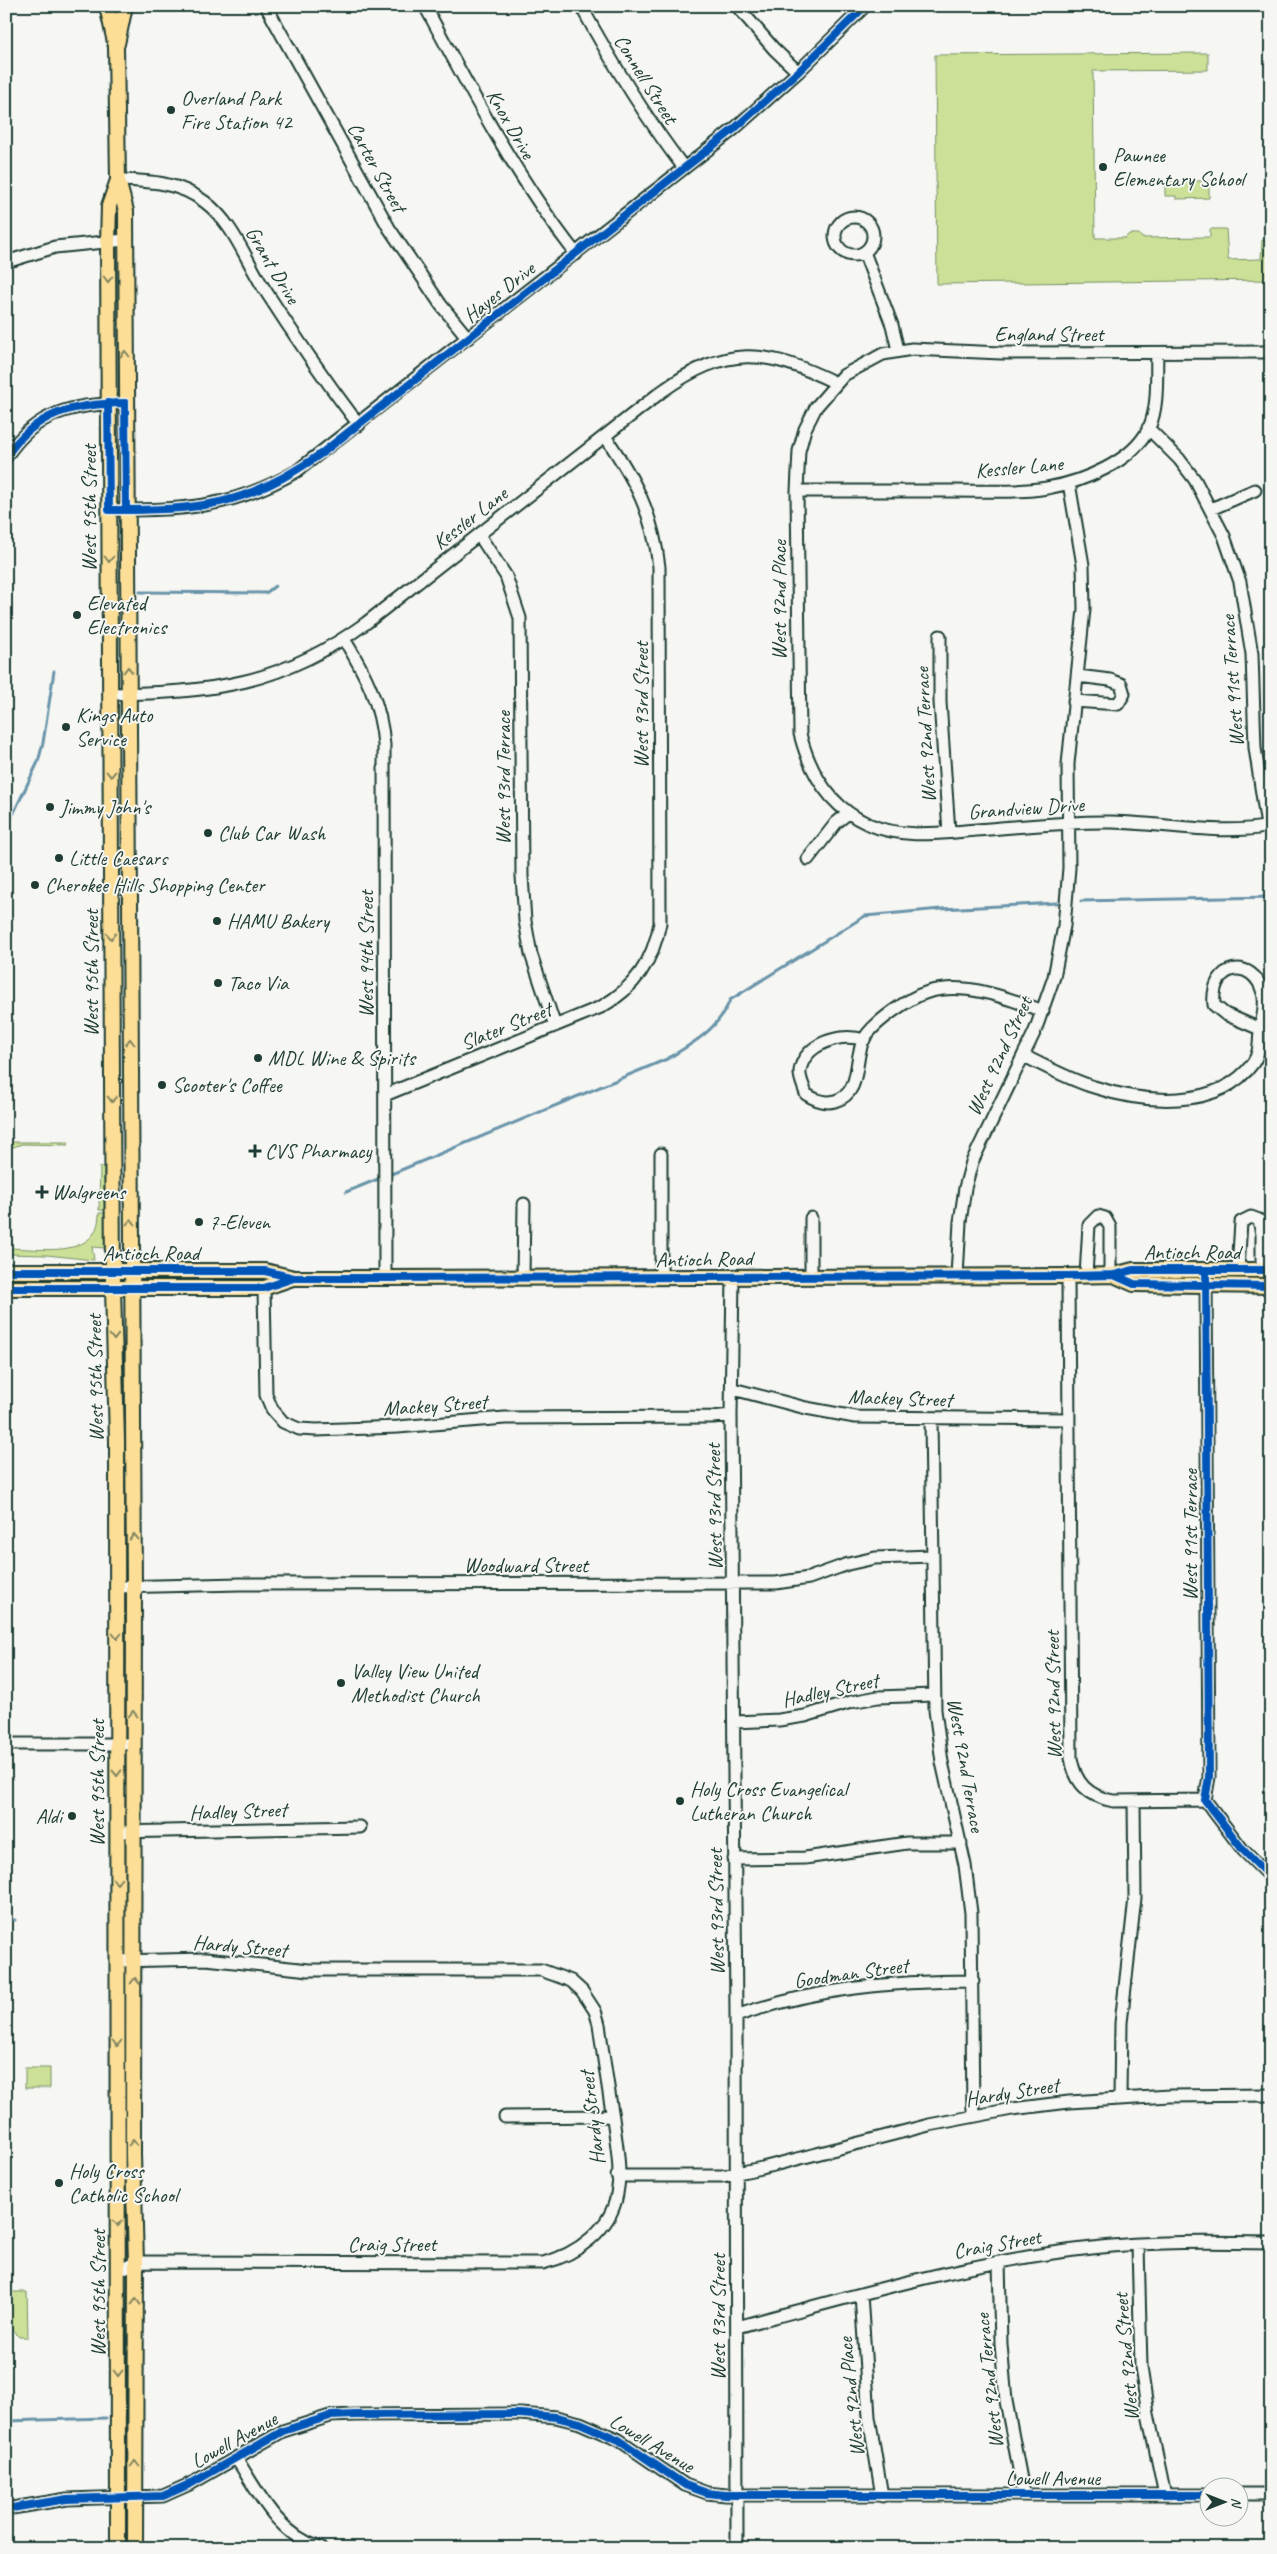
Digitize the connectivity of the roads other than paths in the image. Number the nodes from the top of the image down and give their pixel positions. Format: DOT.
graph roads {
  1 [pos="107,6"];
  2 [pos="125,6"];
  3 [pos="266,6"];
  4 [pos="425,6"];
  5 [pos="581,6"];
  6 [pos="737,6"];
  7 [pos="865,6"];
  8 [pos="116,47"];
  9 [pos="798,72"];
  10 [pos="684,168"];
  11 [pos="118,180"];
  12 [pos="125,240"];
  13 [pos="108,242"];
  14 [pos="864,252"];
  15 [pos="576,254"];
  16 [pos="6,262"];
  17 [pos="468,338"];
  18 [pos="898,350"];
  19 [pos="1271,352"];
  20 [pos="1157,353"];
  21 [pos="836,383"];
  22 [pos="125,402"];
  23 [pos="108,403"];
  24 [pos="359,425"];
  25 [pos="1148,428"];
  26 [pos="605,436"];
  27 [pos="6,456"];
  28 [pos="1068,483"];
  29 [pos="1255,490"];
  30 [pos="797,491"];
  31 [pos="1211,509"];
  32 [pos="109,510"];
  33 [pos="126,510"];
  34 [pos="479,535"];
  35 [pos="940,636"];
  36 [pos="344,639"];
  37 [pos="1078,676"];
  38 [pos="110,694"];
  39 [pos="128,694"];
  40 [pos="1074,701"];
  41 [pos="847,814"];
  42 [pos="1068,824"];
  43 [pos="1269,826"];
  44 [pos="949,832"];
  45 [pos="808,859"];
  46 [pos="635,981"];
  47 [pos="1043,1010"];
  48 [pos="555,1026"];
  49 [pos="1260,1029"];
  50 [pos="864,1040"];
  51 [pos="1024,1056"];
  52 [pos="385,1095"];
  53 [pos="660,1154"];
  54 [pos="524,1204"];
  55 [pos="811,1218"];
  56 [pos="1206,1270"];
  57 [pos="1238,1270"];
  58 [pos="1266,1270"];
  59 [pos="6,1271"];
  60 [pos="113,1271"];
  61 [pos="132,1271"];
  62 [pos="811,1275"];
  63 [pos="1086,1275"];
  64 [pos="1112,1275"];
  65 [pos="734,1276"];
  66 [pos="957,1276"];
  67 [pos="1068,1276"];
  68 [pos="661,1277"];
  69 [pos="294,1278"];
  70 [pos="385,1278"];
  71 [pos="523,1278"];
  72 [pos="1271,1286"];
  73 [pos="1206,1287"];
  74 [pos="6,1288"];
  75 [pos="113,1288"];
  76 [pos="132,1288"];
  77 [pos="264,1288"];
  78 [pos="733,1389"];
  79 [pos="731,1415"];
  80 [pos="931,1419"];
  81 [pos="1069,1419"];
  82 [pos="932,1556"];
  83 [pos="734,1583"];
  84 [pos="134,1586"];
  85 [pos="116,1587"];
  86 [pos="934,1695"];
  87 [pos="734,1722"];
  88 [pos="6,1744"];
  89 [pos="117,1744"];
  90 [pos="132,1744"];
  91 [pos="1205,1800"];
  92 [pos="1134,1801"];
  93 [pos="360,1827"];
  94 [pos="116,1832"];
  95 [pos="133,1832"];
  96 [pos="961,1843"];
  97 [pos="734,1859"];
  98 [pos="1271,1878"];
  99 [pos="116,1961"];
  100 [pos="135,1961"];
  101 [pos="973,1980"];
  102 [pos="736,2016"];
  103 [pos="1271,2095"];
  104 [pos="1120,2098"];
  105 [pos="612,2116"];
  106 [pos="974,2116"];
  107 [pos="504,2117"];
  108 [pos="736,2173"];
  109 [pos="618,2176"];
  110 [pos="1271,2243"];
  111 [pos="1138,2245"];
  112 [pos="136,2262"];
  113 [pos="999,2262"];
  114 [pos="117,2272"];
  115 [pos="861,2294"];
  116 [pos="737,2327"];
  117 [pos="118,2349"];
  118 [pos="135,2349"];
  119 [pos="236,2458"];
  120 [pos="1250,2494"];
  121 [pos="1271,2494"];
  122 [pos="737,2495"];
  123 [pos="1024,2495"];
  124 [pos="1165,2495"];
  125 [pos="1200,2495"];
  126 [pos="882,2496"];
  127 [pos="118,2498"];
  128 [pos="135,2498"];
  129 [pos="6,2509"];
  130 [pos="300,2544"];
  131 [pos="118,2548"];
  132 [pos="135,2548"];
  133 [pos="320,2548"];
  134 [pos="737,2548"];
  1 -- 8 [label="main road, West 95th Street"];
  2 -- 8 [label="main road, West 95th Street"];
  3 -- 17 [label="street, Carter Street"];
  4 -- 15 [label="street, Knox Drive"];
  5 -- 10 [label="street, Connell Street"];
  6 -- 9 [label="street"];
  7 -- 9 [label="street, Hayes Drive"];
  8 -- 11 [label="main road, West 95th Street"];
  9 -- 10 [label="street, Hayes Drive"];
  10 -- 15 [label="street, Hayes Drive"];
  11 -- 12 [label="main road, West 95th Street"];
  11 -- 13 [label="main road, West 95th Street"];
  11 -- 24 [label="street, Grant Drive"];
  12 -- 13 [label="street"];
  22 -- 12 [label="main road, West 95th Street, one-way"];
  13 -- 16 [label="street"];
  13 -- 23 [label="main road, West 95th Street, one-way"];
  14 -- 18 [label="street"];
  15 -- 17 [label="street, Hayes Drive"];
  17 -- 24 [label="street, Hayes Drive"];
  18 -- 20 [label="street, England Street"];
  18 -- 21 [label="street, England Street"];
  19 -- 20 [label="street, England Street"];
  20 -- 25 [label="street, Kessler Lane"];
  21 -- 26 [label="street, Kessler Lane"];
  21 -- 30 [label="street, West 92nd Place"];
  22 -- 23 [label="street"];
  22 -- 33 [label="main road, West 95th Street"];
  23 -- 27 [label="street"];
  23 -- 32 [label="main road, West 95th Street"];
  24 -- 33 [label="street, Hayes Drive"];
  25 -- 28 [label="street, Kessler Lane"];
  25 -- 31 [label="street, West 91st Terrace"];
  26 -- 34 [label="street, Kessler Lane"];
  26 -- 46 [label="street, West 93rd Street"];
  28 -- 30 [label="street, Kessler Lane"];
  28 -- 37 [label="street, West 92nd Street"];
  29 -- 31 [label="street"];
  30 -- 41 [label="street, West 92nd Place"];
  31 -- 43 [label="street, West 91st Terrace"];
  32 -- 33 [label="street, Hayes Drive"];
  32 -- 38 [label="main road, West 95th Street, one-way"];
  39 -- 33 [label="main road, West 95th Street, one-way"];
  34 -- 36 [label="street, Kessler Lane"];
  34 -- 48 [label="street, West 93rd Terrace"];
  35 -- 44 [label="street, West 92nd Terrace"];
  36 -- 39 [label="street, Kessler Lane"];
  36 -- 52 [label="street, West 94th Street"];
  37 -- 40 [label="street, West 92nd Street"];
  37 -- 40 [label="street"];
  38 -- 39 [label="street, Kessler Lane"];
  38 -- 60 [label="main road, West 95th Street, one-way"];
  61 -- 39 [label="main road, West 95th Street, one-way"];
  40 -- 42 [label="street, West 92nd Street"];
  41 -- 44 [label="street, Grandview Drive"];
  41 -- 45 [label="street"];
  42 -- 43 [label="street, Grandview Drive"];
  42 -- 44 [label="street, Grandview Drive"];
  42 -- 47 [label="street, West 92nd Street"];
  46 -- 48 [label="street, Slater Street"];
  47 -- 50 [label="street"];
  47 -- 51 [label="street, West 92nd Street"];
  48 -- 52 [label="street, Slater Street"];
  49 -- 49 [label="street"];
  49 -- 51 [label="street"];
  50 -- 50 [label="street"];
  51 -- 66 [label="street, West 92nd Street"];
  52 -- 70 [label="street, West 94th Street"];
  53 -- 68 [label="street"];
  54 -- 71 [label="street"];
  55 -- 62 [label="street"];
  56 -- 57 [label="main road, Antioch Road"];
  56 -- 64 [label="main road, Antioch Road"];
  56 -- 73 [label="street, West 91st Terrace"];
  57 -- 58 [label="main road, Antioch Road"];
  57 -- 58 [label="street, Antioch Road"];
  59 -- 60 [label="main road, Antioch Road"];
  60 -- 61 [label="main road, Antioch Road"];
  60 -- 75 [label="main road, West 95th Street"];
  61 -- 69 [label="main road, Antioch Road"];
  61 -- 76 [label="main road, West 95th Street"];
  62 -- 65 [label="main road, Antioch Road"];
  62 -- 66 [label="main road, Antioch Road"];
  63 -- 64 [label="main road, Antioch Road"];
  63 -- 64 [label="street"];
  63 -- 67 [label="main road, Antioch Road"];
  64 -- 73 [label="main road, Antioch Road"];
  65 -- 68 [label="main road, Antioch Road"];
  65 -- 78 [label="street, West 93rd Street"];
  66 -- 67 [label="main road, Antioch Road"];
  67 -- 81 [label="street, West 92nd Street"];
  68 -- 71 [label="main road, Antioch Road"];
  69 -- 70 [label="main road, Antioch Road"];
  69 -- 77 [label="main road, Antioch Road"];
  70 -- 71 [label="main road, Antioch Road"];
  72 -- 73 [label="main road, Antioch Road"];
  73 -- 91 [label="street, West 91st Terrace"];
  74 -- 75 [label="main road, Antioch Road"];
  75 -- 76 [label="main road, Antioch Road"];
  75 -- 85 [label="main road, West 95th Street, one-way"];
  76 -- 77 [label="main road, Antioch Road"];
  84 -- 76 [label="main road, West 95th Street, one-way"];
  77 -- 79 [label="street, Mackey Street"];
  78 -- 79 [label="street, West 93rd Street"];
  78 -- 80 [label="street, Mackey Street"];
  79 -- 83 [label="street, West 93rd Street"];
  80 -- 81 [label="street, Mackey Street"];
  80 -- 82 [label="street, West 92nd Terrace"];
  81 -- 92 [label="street, West 92nd Street"];
  82 -- 83 [label="street, Woodward Street"];
  82 -- 86 [label="street, West 92nd Terrace"];
  83 -- 84 [label="street, Woodward Street"];
  83 -- 87 [label="street, West 93rd Street"];
  84 -- 85 [label="street, Woodward Street"];
  90 -- 84 [label="main road, West 95th Street, one-way"];
  85 -- 89 [label="main road, West 95th Street, one-way"];
  86 -- 87 [label="street, Hadley Street"];
  86 -- 96 [label="street, West 92nd Terrace"];
  87 -- 97 [label="street, West 93rd Street"];
  88 -- 89 [label="street"];
  89 -- 90 [label="street"];
  89 -- 94 [label="main road, West 95th Street, one-way"];
  90 -- 95 [label="main road, West 95th Street"];
  91 -- 92 [label="street, West 92nd Street"];
  91 -- 98 [label="street"];
  92 -- 104 [label="street"];
  93 -- 95 [label="street, Hadley Street"];
  94 -- 95 [label="street, Hadley Street"];
  94 -- 99 [label="main road, West 95th Street, one-way"];
  95 -- 100 [label="main road, West 95th Street"];
  96 -- 97 [label="street"];
  96 -- 101 [label="street, West 92nd Terrace"];
  97 -- 102 [label="street, West 93rd Street"];
  99 -- 100 [label="street, Hardy Street"];
  99 -- 114 [label="main road, West 95th Street, one-way"];
  100 -- 105 [label="street, Hardy Street"];
  112 -- 100 [label="main road, West 95th Street, one-way"];
  101 -- 102 [label="street, Goodman Street"];
  101 -- 106 [label="street, West 92nd Terrace"];
  102 -- 108 [label="street, West 93rd Street"];
  103 -- 104 [label="street, Hardy Street"];
  104 -- 106 [label="street, Hardy Street"];
  105 -- 107 [label="street"];
  105 -- 109 [label="street, Hardy Street"];
  106 -- 108 [label="street, Hardy Street"];
  108 -- 109 [label="street, Hardy Street"];
  108 -- 116 [label="street, West 93rd Street"];
  109 -- 112 [label="street, Craig Street"];
  110 -- 111 [label="street, Craig Street"];
  111 -- 113 [label="street, Craig Street"];
  111 -- 124 [label="street, West 92nd Street"];
  112 -- 114 [label="street, Craig Street"];
  118 -- 112 [label="main road, West 95th Street, one-way"];
  113 -- 115 [label="street, Craig Street"];
  113 -- 123 [label="street, West 92nd Terrace"];
  114 -- 117 [label="main road, West 95th Street"];
  115 -- 116 [label="street, Craig Street"];
  115 -- 126 [label="street, West 92nd Place"];
  116 -- 122 [label="street, West 93rd Street"];
  117 -- 118 [label="main road"];
  117 -- 127 [label="main road, West 95th Street, one-way"];
  128 -- 118 [label="main road, West 95th Street, one-way"];
  119 -- 122 [label="street, Lowell Avenue"];
  119 -- 128 [label="street, Lowell Avenue"];
  119 -- 130 [label="street"];
  120 -- 121 [label="street"];
  122 -- 126 [label="street, Lowell Avenue"];
  122 -- 134 [label="street, West 93rd Street"];
  123 -- 124 [label="street, Lowell Avenue"];
  123 -- 126 [label="street, Lowell Avenue"];
  124 -- 125 [label="street, Lowell Avenue"];
  127 -- 128 [label="street, Lowell Avenue"];
  127 -- 129 [label="street, Lowell Avenue"];
  127 -- 131 [label="main road, West 95th Street"];
  128 -- 132 [label="main road, West 95th Street"];
  130 -- 133 [label="street"];
}
